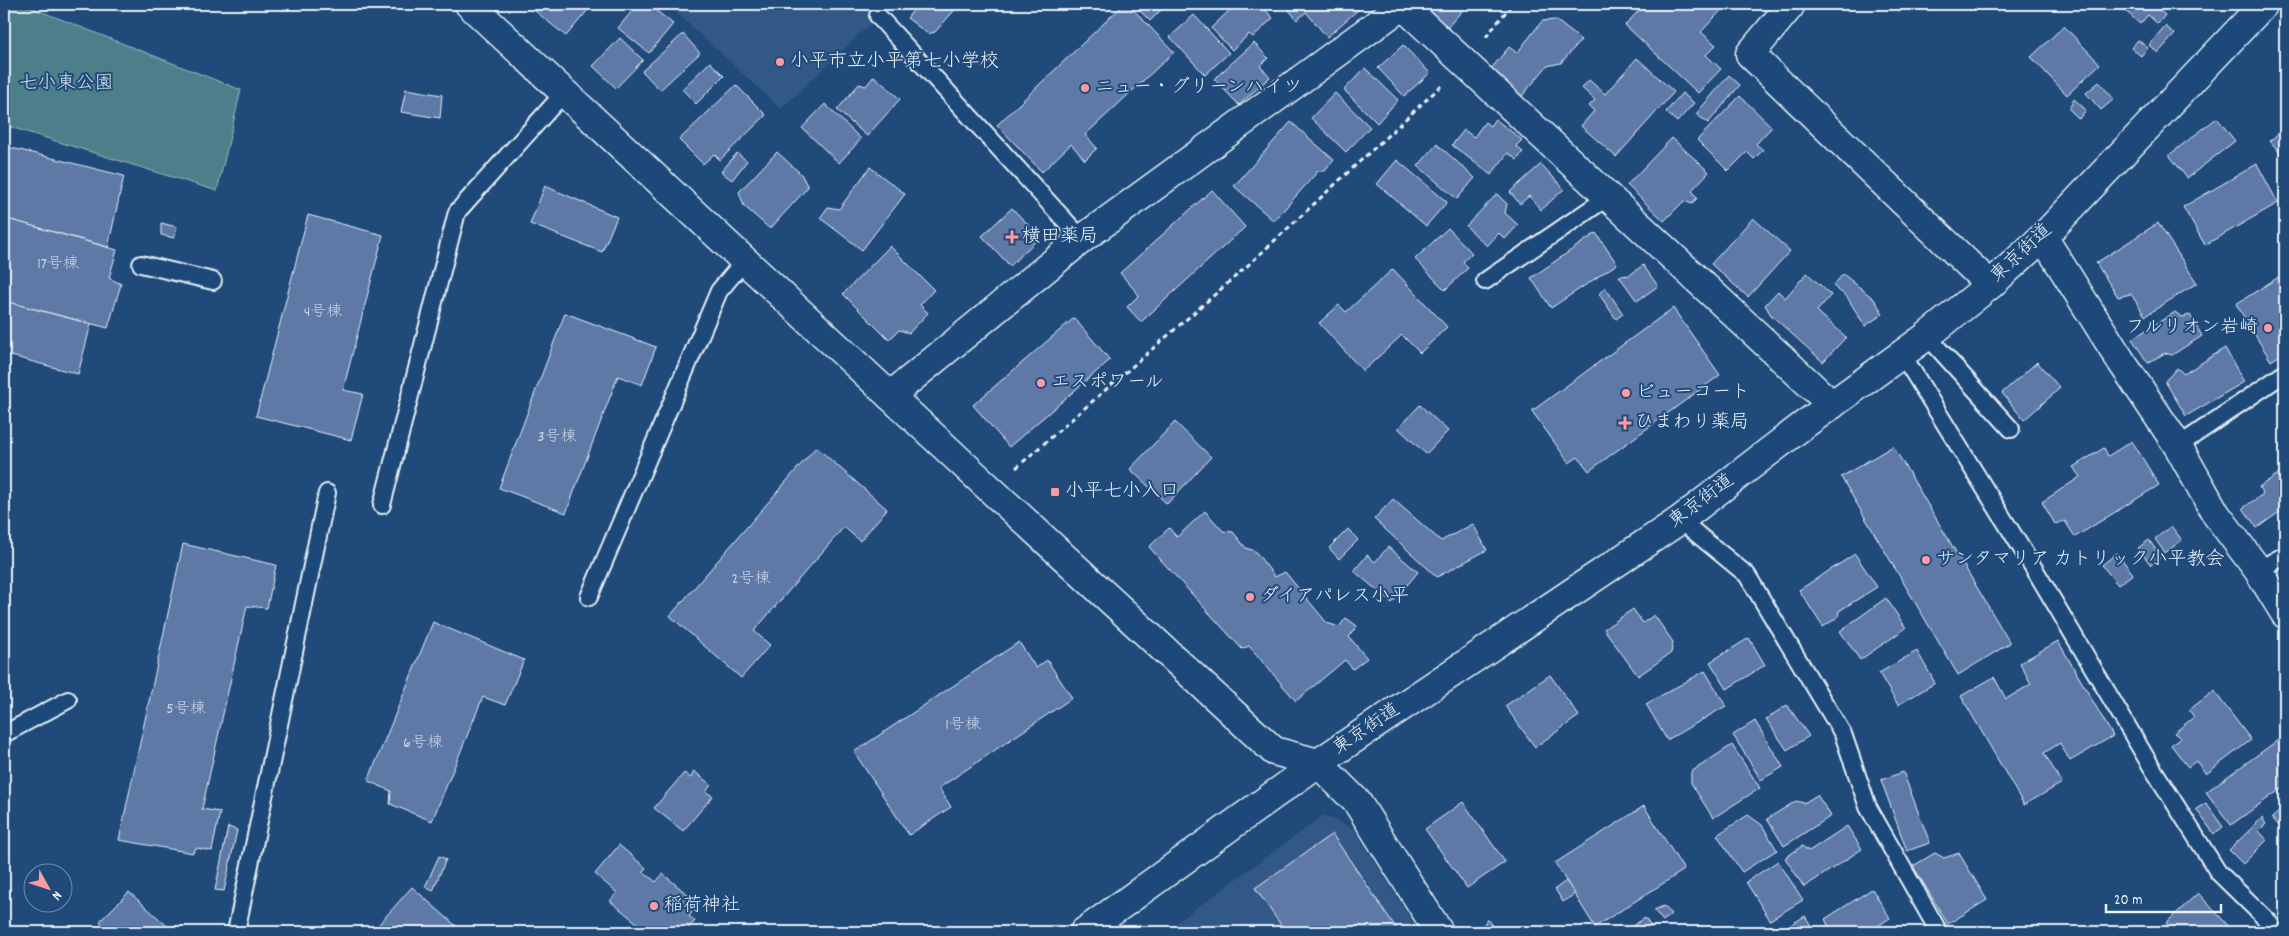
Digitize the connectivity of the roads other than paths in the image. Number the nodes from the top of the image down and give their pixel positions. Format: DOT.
graph roads {
  1 [pos="469,4"];
  2 [pos="1402,4"];
  3 [pos="1788,4"];
  4 [pos="2264,4"];
  5 [pos="878,16"];
  6 [pos="563,94"];
  7 [pos="1608,197"];
  8 [pos="2043,237"];
  9 [pos="1082,240"];
  10 [pos="745,260"];
  11 [pos="141,264"];
  12 [pos="213,281"];
  13 [pos="1485,281"];
  14 [pos="1990,285"];
  15 [pos="1926,336"];
  16 [pos="1902,354"];
  17 [pos="2285,373"];
  18 [pos="890,396"];
  19 [pos="1832,405"];
  20 [pos="2011,429"];
  21 [pos="2178,446"];
  22 [pos="327,493"];
  23 [pos="382,505"];
  24 [pos="1680,520"];
  25 [pos="2285,555"];
  26 [pos="2258,570"];
  27 [pos="589,596"];
  28 [pos="2285,614"];
  29 [pos="68,700"];
  30 [pos="4,734"];
  31 [pos="1318,763"];
  32 [pos="236,932"];
  33 [pos="1084,932"];
  34 [pos="1440,932"];
  35 [pos="1939,932"];
  36 [pos="2275,932"];
  1 -- 6 [label="street"];
  2 -- 7 [label="street"];
  2 -- 9 [label="street"];
  3 -- 14 [label="street"];
  4 -- 8 [label="street, 東京街道"];
  5 -- 9 [label="lane"];
  6 -- 10 [label="street"];
  6 -- 23 [label="lane"];
  7 -- 13 [label="lane"];
  7 -- 19 [label="street"];
  8 -- 14 [label="street, 東京街道"];
  8 -- 21 [label="street"];
  9 -- 18 [label="street"];
  10 -- 18 [label="street"];
  10 -- 27 [label="lane"];
  11 -- 12 [label="lane"];
  14 -- 15 [label="street, 東京街道"];
  15 -- 16 [label="street, 東京街道"];
  15 -- 20 [label="lane"];
  16 -- 19 [label="street, 東京街道"];
  16 -- 36 [label="lane"];
  17 -- 21 [label="lane"];
  18 -- 31 [label="street"];
  19 -- 24 [label="street, 東京街道"];
  21 -- 26 [label="street"];
  22 -- 32 [label="lane"];
  24 -- 31 [label="street, 東京街道"];
  24 -- 35 [label="lane"];
  25 -- 26 [label="lane"];
  26 -- 28 [label="street"];
  29 -- 30 [label="lane"];
  31 -- 33 [label="street, 東京街道"];
  31 -- 34 [label="street"];
}
